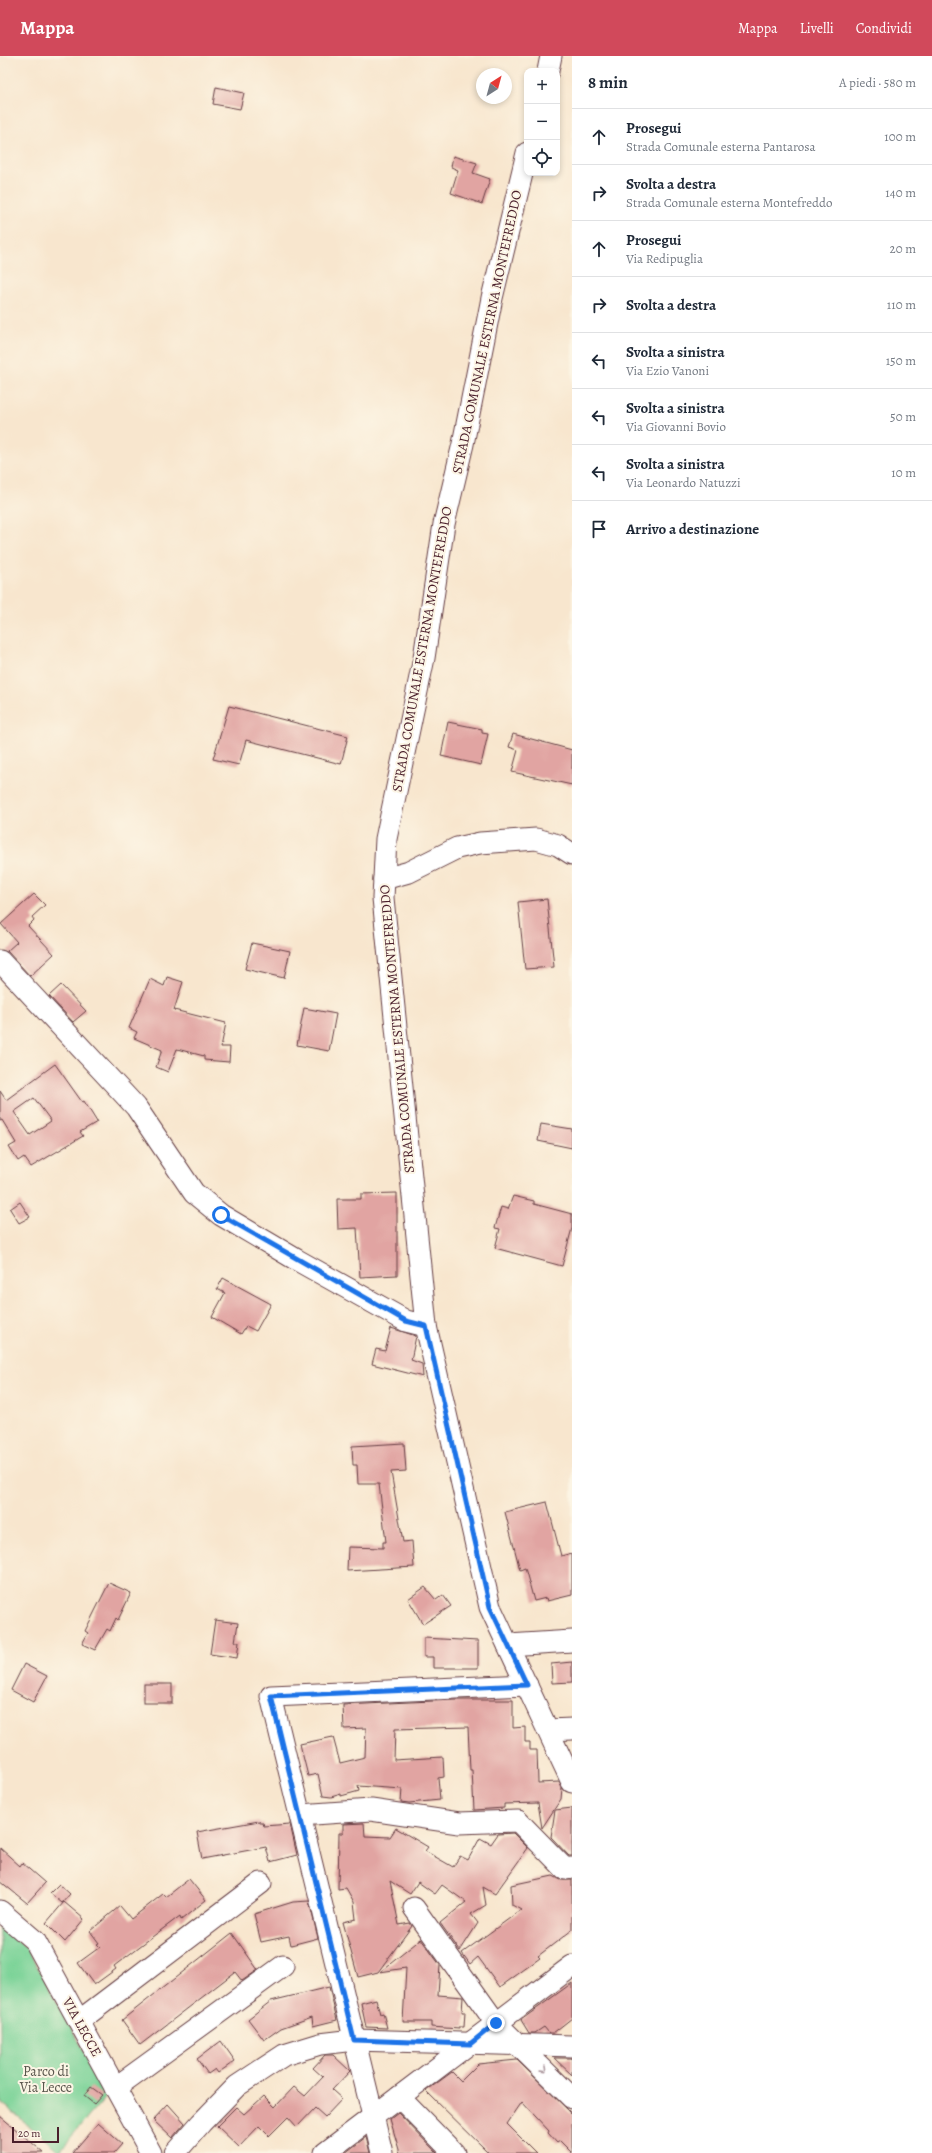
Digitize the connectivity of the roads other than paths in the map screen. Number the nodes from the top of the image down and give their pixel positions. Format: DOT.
graph roads {
  1 [pos="552,56"];
  2 [pos="549,68"];
  3 [pos="524,165"];
  4 [pos="572,854"];
  5 [pos="384,879"];
  6 [pos="0,961"];
  7 [pos="426,1326"];
  8 [pos="572,1640"];
  9 [pos="508,1644"];
  10 [pos="527,1685"];
  11 [pos="572,1729"];
  12 [pos="549,1730"];
  13 [pos="572,1782"];
  14 [pos="300,1815"];
  15 [pos="572,1868"];
  16 [pos="261,1882"];
  17 [pos="414,1908"];
  18 [pos="0,1911"];
  19 [pos="283,1966"];
  20 [pos="572,1966"];
  21 [pos="79,2021"];
  22 [pos="496,2023"];
  23 [pos="354,2040"];
  24 [pos="470,2044"];
  25 [pos="518,2045"];
  26 [pos="572,2046"];
  27 [pos="116,2088"];
  28 [pos="399,2097"];
  29 [pos="572,2098"];
  30 [pos="373,2117"];
  31 [pos="151,2153"];
  32 [pos="175,2153"];
  33 [pos="324,2153"];
  34 [pos="382,2153"];
  35 [pos="454,2153"];
  1 -- 2 [label="street"];
  3 -- 5 [label="street, STRADA COMUNALE ESTERNA MONTEFREDDO"];
  4 -- 5 [label="street"];
  5 -- 7 [label="street, STRADA COMUNALE ESTERNA MONTEFREDDO"];
  6 -- 7 [label="street"];
  7 -- 9 [label="street, STRADA COMUNALE ESTERNA MONTEFREDDO"];
  8 -- 9 [label="street"];
  9 -- 10 [label="street, STRADA COMUNALE ESTERNA MONTEFREDDO"];
  10 -- 12 [label="street, STRADA COMUNALE ESTERNA MONTEFREDDO"];
  10 -- 14 [label="street"];
  11 -- 12 [label="street"];
  12 -- 13 [label="street, STRADA COMUNALE ESTERNA MONTEFREDDO"];
  14 -- 15 [label="street"];
  14 -- 23 [label="street"];
  16 -- 21 [label="street"];
  17 -- 22 [label="street"];
  18 -- 21 [label="street, VIA LECCE"];
  19 -- 27 [label="street"];
  20 -- 22 [label="street"];
  21 -- 27 [label="street, VIA LECCE"];
  22 -- 24 [label="street"];
  22 -- 25 [label="street"];
  23 -- 24 [label="street"];
  23 -- 30 [label="street"];
  23 -- 32 [label="street"];
  24 -- 25 [label="street"];
  24 -- 28 [label="street"];
  25 -- 26 [label="street"];
  25 -- 29 [label="street, one-way"];
  27 -- 31 [label="street, VIA LECCE"];
  28 -- 30 [label="street"];
  28 -- 35 [label="street"];
  30 -- 33 [label="street"];
  30 -- 34 [label="street"];
}
